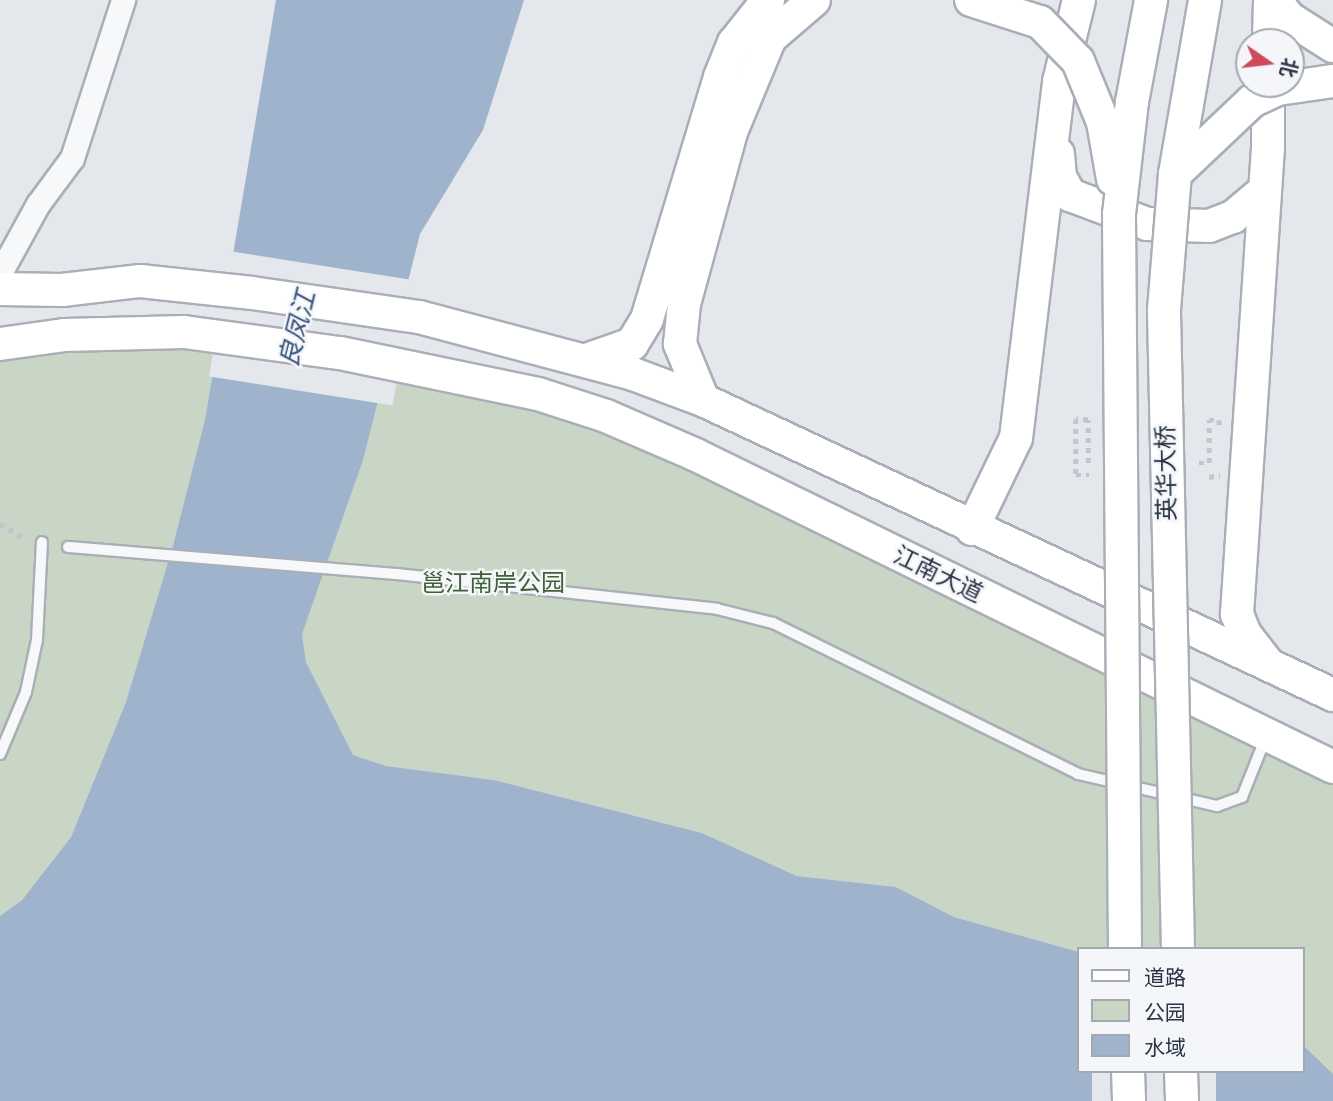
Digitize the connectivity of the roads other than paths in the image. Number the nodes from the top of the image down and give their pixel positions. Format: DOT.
graph roads {
  1 [pos="123,0"];
  2 [pos="768,0"];
  3 [pos="814,0"];
  4 [pos="971,0"];
  5 [pos="1079,0"];
  6 [pos="1151,0"];
  7 [pos="1205,0"];
  8 [pos="1273,0"];
  9 [pos="1270,28"];
  10 [pos="1333,46"];
  11 [pos="1333,81"];
  12 [pos="1268,98"];
  13 [pos="1055,121"];
  14 [pos="1175,174"];
  15 [pos="1265,190"];
  16 [pos="1119,214"];
  17 [pos="0,272"];
  18 [pos="0,289"];
  19 [pos="0,344"];
  20 [pos="586,360"];
  21 [pos="703,400"];
  22 [pos="972,529"];
  23 [pos="42,542"];
  24 [pos="68,547"];
  25 [pos="1269,665"];
  26 [pos="1333,695"];
  27 [pos="1267,735"];
  28 [pos="0,754"];
  29 [pos="1333,767"];
  30 [pos="1125,947"];
  31 [pos="1178,947"];
  32 [pos="1128,1073"];
  33 [pos="1181,1073"];
  34 [pos="1129,1101"];
  35 [pos="1182,1101"];
  1 -- 17 [label="street"];
  2 -- 20 [label="main road"];
  3 -- 21 [label="main road"];
  4 -- 16 [label="main road, bridge"];
  5 -- 13 [label="main road"];
  6 -- 16 [label="main road, 英华大桥, bridge"];
  7 -- 14 [label="main road, 英华大桥, bridge"];
  8 -- 9 [label="main road"];
  8 -- 10 [label="main road"];
  11 -- 14 [label="main road, bridge"];
  12 -- 15 [label="main road"];
  13 -- 15 [label="main road"];
  13 -- 22 [label="main road"];
  14 -- 31 [label="main road, 英华大桥, bridge"];
  15 -- 25 [label="main road"];
  16 -- 30 [label="main road, 英华大桥, bridge"];
  18 -- 20 [label="main road"];
  19 -- 27 [label="main road, 江南大道"];
  20 -- 21 [label="main road"];
  21 -- 22 [label="main road"];
  22 -- 25 [label="main road"];
  23 -- 28 [label="lane"];
  24 -- 27 [label="lane"];
  25 -- 26 [label="main road"];
  27 -- 29 [label="main road, 江南大道"];
  32 -- 34 [label="main road"];
  33 -- 35 [label="main road"];
}
